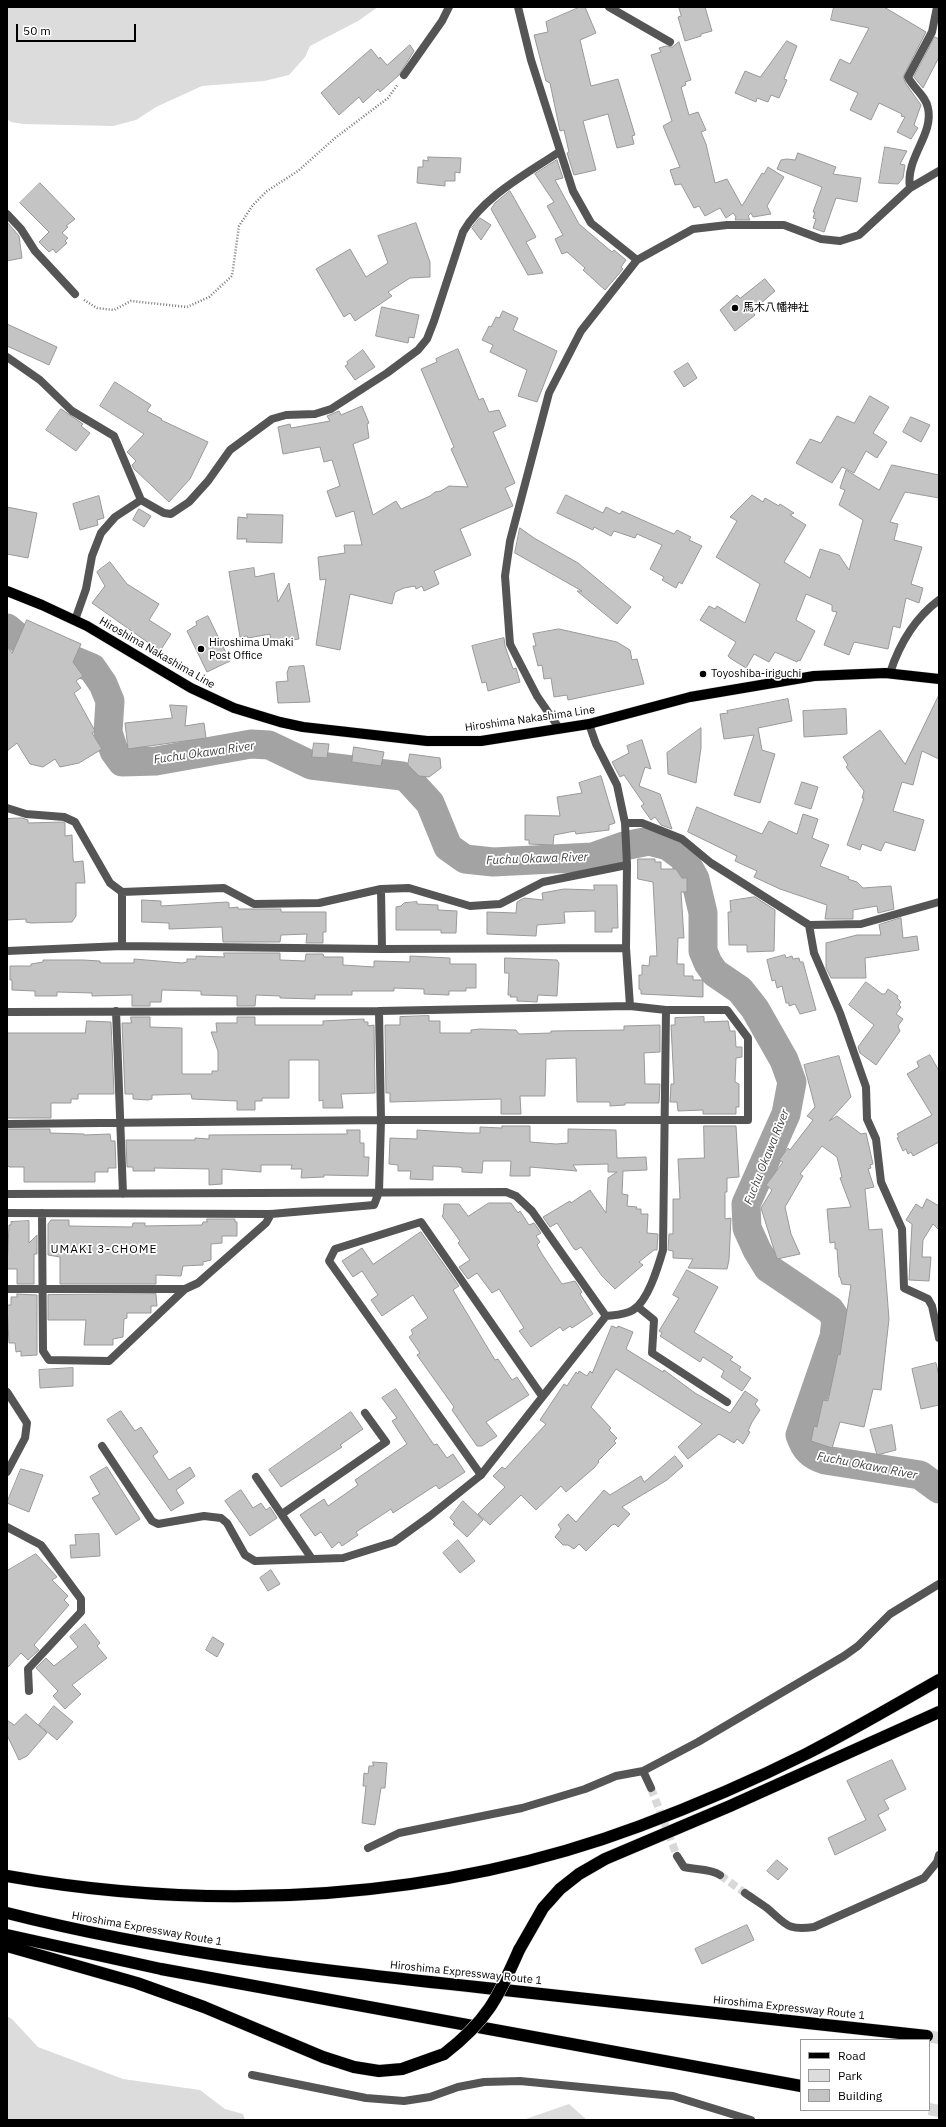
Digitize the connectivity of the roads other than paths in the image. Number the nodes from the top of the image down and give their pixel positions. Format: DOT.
graph roads {
  1 [pos="449,7"];
  2 [pos="518,7"];
  3 [pos="609,7"];
  4 [pos="937,7"];
  5 [pos="670,42"];
  6 [pos="404,75"];
  7 [pos="559,152"];
  8 [pos="939,171"];
  9 [pos="910,188"];
  10 [pos="7,214"];
  11 [pos="636,260"];
  12 [pos="74,294"];
  13 [pos="7,356"];
  14 [pos="141,500"];
  15 [pos="7,591"];
  16 [pos="939,600"];
  17 [pos="75,620"];
  18 [pos="890,673"];
  19 [pos="939,679"];
  20 [pos="589,724"];
  21 [pos="559,728"];
  22 [pos="7,808"];
  23 [pos="625,823"];
  24 [pos="627,865"];
  25 [pos="381,889"];
  26 [pos="122,892"];
  27 [pos="939,902"];
  28 [pos="809,925"];
  29 [pos="122,946"];
  30 [pos="626,948"];
  31 [pos="382,949"];
  32 [pos="7,952"];
  33 [pos="630,1006"];
  34 [pos="666,1010"];
  35 [pos="116,1011"];
  36 [pos="378,1011"];
  37 [pos="7,1012"];
  38 [pos="381,1120"];
  39 [pos="664,1120"];
  40 [pos="7,1124"];
  41 [pos="120,1124"];
  42 [pos="379,1192"];
  43 [pos="7,1194"];
  44 [pos="123,1194"];
  45 [pos="7,1213"];
  46 [pos="42,1213"];
  47 [pos="271,1214"];
  48 [pos="185,1289"];
  49 [pos="7,1290"];
  50 [pos="42,1290"];
  51 [pos="638,1307"];
  52 [pos="606,1316"];
  53 [pos="939,1338"];
  54 [pos="7,1392"];
  55 [pos="542,1396"];
  56 [pos="727,1402"];
  57 [pos="365,1413"];
  58 [pos="102,1446"];
  59 [pos="7,1472"];
  60 [pos="481,1475"];
  61 [pos="256,1477"];
  62 [pos="282,1514"];
  63 [pos="7,1526"];
  64 [pos="312,1559"];
  65 [pos="939,1584"];
  66 [pos="939,1680"];
  67 [pos="29,1691"];
  68 [pos="939,1712"];
  69 [pos="643,1771"];
  70 [pos="651,1788"];
  71 [pos="368,1848"];
  72 [pos="939,1855"];
  73 [pos="677,1856"];
  74 [pos="720,1875"];
  75 [pos="7,1876"];
  76 [pos="745,1893"];
  77 [pos="7,1914"];
  78 [pos="7,1935"];
  79 [pos="7,1946"];
  80 [pos="927,2036"];
  81 [pos="252,2075"];
  82 [pos="800,2086"];
  83 [pos="751,2120"];
  1 -- 6 [label="street"];
  2 -- 7 [label="street"];
  3 -- 5 [label="street"];
  4 -- 9 [label="street"];
  7 -- 11 [label="street"];
  7 -- 14 [label="street"];
  8 -- 9 [label="street"];
  9 -- 11 [label="street"];
  10 -- 12 [label="street"];
  11 -- 21 [label="street"];
  13 -- 14 [label="street"];
  14 -- 17 [label="street"];
  15 -- 17 [label="main road, Hiroshima Nakashima Line"];
  16 -- 18 [label="street"];
  17 -- 21 [label="main road, Hiroshima Nakashima Line"];
  18 -- 19 [label="main road, Hiroshima Nakashima Line"];
  18 -- 20 [label="main road, Hiroshima Nakashima Line"];
  20 -- 21 [label="main road, Hiroshima Nakashima Line"];
  20 -- 23 [label="street"];
  22 -- 26 [label="street"];
  23 -- 24 [label="street"];
  23 -- 28 [label="street"];
  24 -- 25 [label="street"];
  24 -- 30 [label="street"];
  25 -- 26 [label="street"];
  25 -- 31 [label="street"];
  26 -- 29 [label="street"];
  27 -- 28 [label="street"];
  28 -- 53 [label="street"];
  29 -- 31 [label="street"];
  29 -- 32 [label="street"];
  30 -- 31 [label="street"];
  30 -- 33 [label="street"];
  33 -- 34 [label="street"];
  33 -- 36 [label="street"];
  34 -- 39 [label="street"];
  34 -- 39 [label="street"];
  35 -- 36 [label="street"];
  35 -- 37 [label="street"];
  35 -- 41 [label="street"];
  36 -- 38 [label="street"];
  38 -- 39 [label="street"];
  38 -- 41 [label="street"];
  38 -- 42 [label="street"];
  39 -- 51 [label="street"];
  40 -- 41 [label="street"];
  41 -- 44 [label="street"];
  42 -- 44 [label="street"];
  42 -- 47 [label="street"];
  42 -- 52 [label="street"];
  43 -- 44 [label="street"];
  45 -- 46 [label="street"];
  46 -- 47 [label="street"];
  46 -- 50 [label="street"];
  47 -- 48 [label="street"];
  48 -- 50 [label="street"];
  48 -- 50 [label="street"];
  49 -- 50 [label="street"];
  51 -- 52 [label="street"];
  51 -- 56 [label="street"];
  52 -- 55 [label="street"];
  54 -- 59 [label="street"];
  55 -- 60 [label="street"];
  55 -- 60 [label="street"];
  57 -- 62 [label="street"];
  58 -- 64 [label="street"];
  60 -- 64 [label="street"];
  61 -- 62 [label="street"];
  62 -- 64 [label="street"];
  63 -- 67 [label="street"];
  65 -- 69 [label="street"];
  66 -- 75 [label="highway"];
  68 -- 79 [label="highway, bridge"];
  69 -- 70 [label="street"];
  69 -- 71 [label="street"];
  72 -- 76 [label="street"];
  73 -- 74 [label="street"];
  77 -- 80 [label="highway, Hiroshima Expressway Route 1"];
  78 -- 82 [label="highway"];
  81 -- 83 [label="street"];
}
